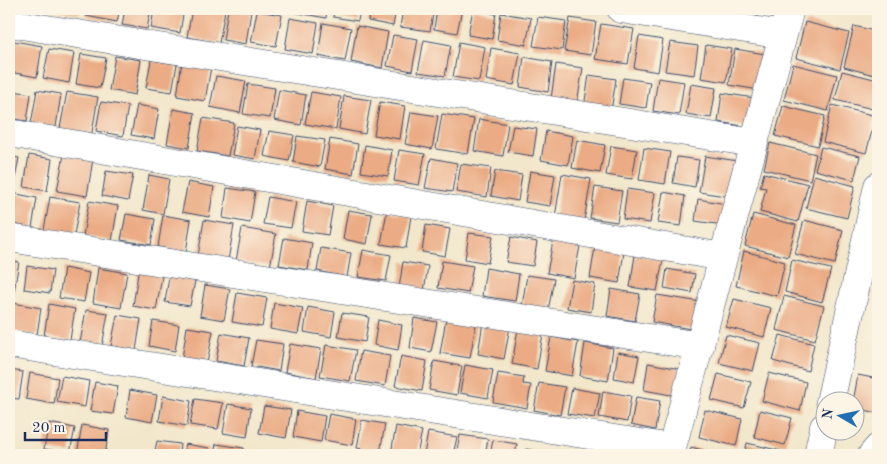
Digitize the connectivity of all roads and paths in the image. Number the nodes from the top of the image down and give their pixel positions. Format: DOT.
graph roads {
  1 [pos="621,9"];
  2 [pos="790,9"];
  3 [pos="9,23"];
  4 [pos="783,35"];
  5 [pos="9,133"];
  6 [pos="754,143"];
  7 [pos="878,186"];
  8 [pos="9,238"];
  9 [pos="723,257"];
  10 [pos="9,344"];
  11 [pos="700,346"];
  12 [pos="832,392"];
  13 [pos="821,442"];
  14 [pos="878,448"];
  15 [pos="671,452"];
  16 [pos="818,455"];
  17 [pos="872,455"];
  1 -- 4 [label="street"];
  2 -- 4 [label="street"];
  3 -- 6 [label="street"];
  4 -- 6 [label="street"];
  5 -- 9 [label="street"];
  6 -- 9 [label="street"];
  7 -- 12 [label="street"];
  8 -- 11 [label="street"];
  9 -- 11 [label="street"];
  10 -- 15 [label="street"];
  11 -- 15 [label="street"];
  13 -- 16 [label="street"];
  14 -- 17 [label="street"];
}
